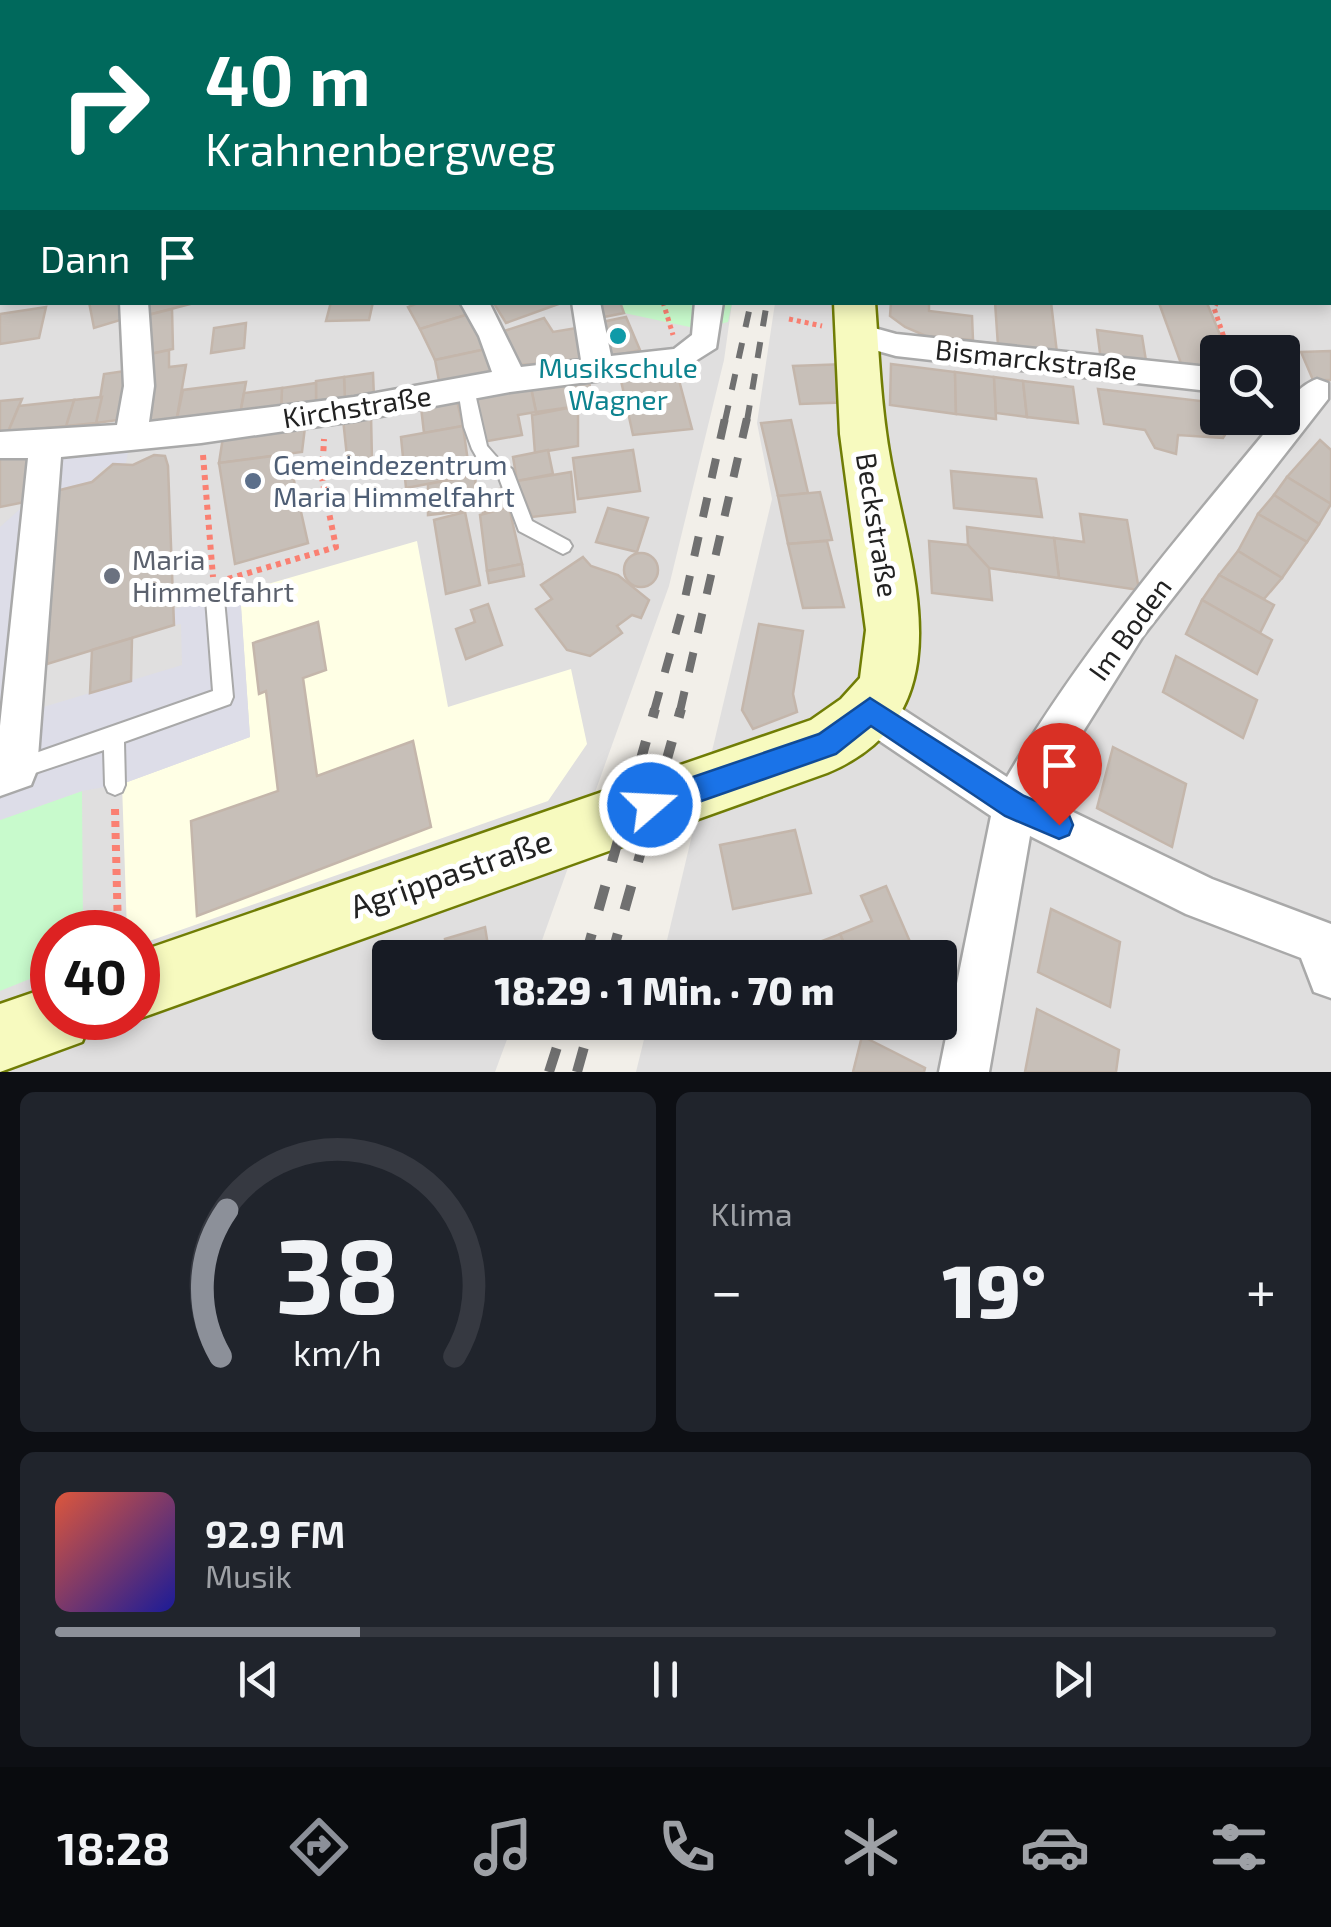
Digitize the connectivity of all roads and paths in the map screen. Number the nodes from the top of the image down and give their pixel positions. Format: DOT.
graph roads {
  1 [pos="134,305"];
  2 [pos="476,305"];
  3 [pos="587,305"];
  4 [pos="708,305"];
  5 [pos="1216,305"];
  6 [pos="855,318"];
  7 [pos="1224,335"];
  8 [pos="598,369"];
  9 [pos="1200,378"];
  10 [pos="510,380"];
  11 [pos="466,389"];
  12 [pos="1310,390"];
  13 [pos="326,413"];
  14 [pos="201,430"];
  15 [pos="131,436"];
  16 [pos="0,444"];
  17 [pos="46,445"];
  18 [pos="563,546"];
  19 [pos="215,598"];
  20 [pos="870,710"];
  21 [pos="114,736"];
  22 [pos="8,772"];
  23 [pos="115,785"];
  24 [pos="1014,806"];
  25 [pos="118,910"];
  26 [pos="1331,976"];
  27 [pos="160,977"];
  28 [pos="30,1028"];
  29 [pos="0,1039"];
  30 [pos="964,1072"];
  1 -- 15 [label="street"];
  2 -- 10 [label="street"];
  3 -- 8 [label="street"];
  4 -- 8 [label="street, Kirchstraße"];
  5 -- 7 [label="path"];
  6 -- 9 [label="street, Bismarckstraße"];
  6 -- 20 [label="street, Beckstraße"];
  8 -- 10 [label="street, Kirchstraße"];
  10 -- 11 [label="street, Kirchstraße"];
  11 -- 13 [label="street, Kirchstraße"];
  11 -- 18 [label="lane"];
  12 -- 24 [label="street, Im Boden"];
  13 -- 14 [label="street, Kirchstraße"];
  13 -- 14 [label="path"];
  14 -- 15 [label="street, Kirchstraße"];
  15 -- 17 [label="street, Kirchstraße"];
  16 -- 17 [label="street, Kirchstraße"];
  17 -- 22 [label="street"];
  19 -- 21 [label="lane"];
  20 -- 24 [label="street"];
  20 -- 27 [label="street, Agrippastraße"];
  21 -- 22 [label="lane"];
  21 -- 23 [label="lane"];
  23 -- 25 [label="path"];
  24 -- 26 [label="street"];
  24 -- 30 [label="street, Im Boden"];
  28 -- 29 [label="street"];
}
